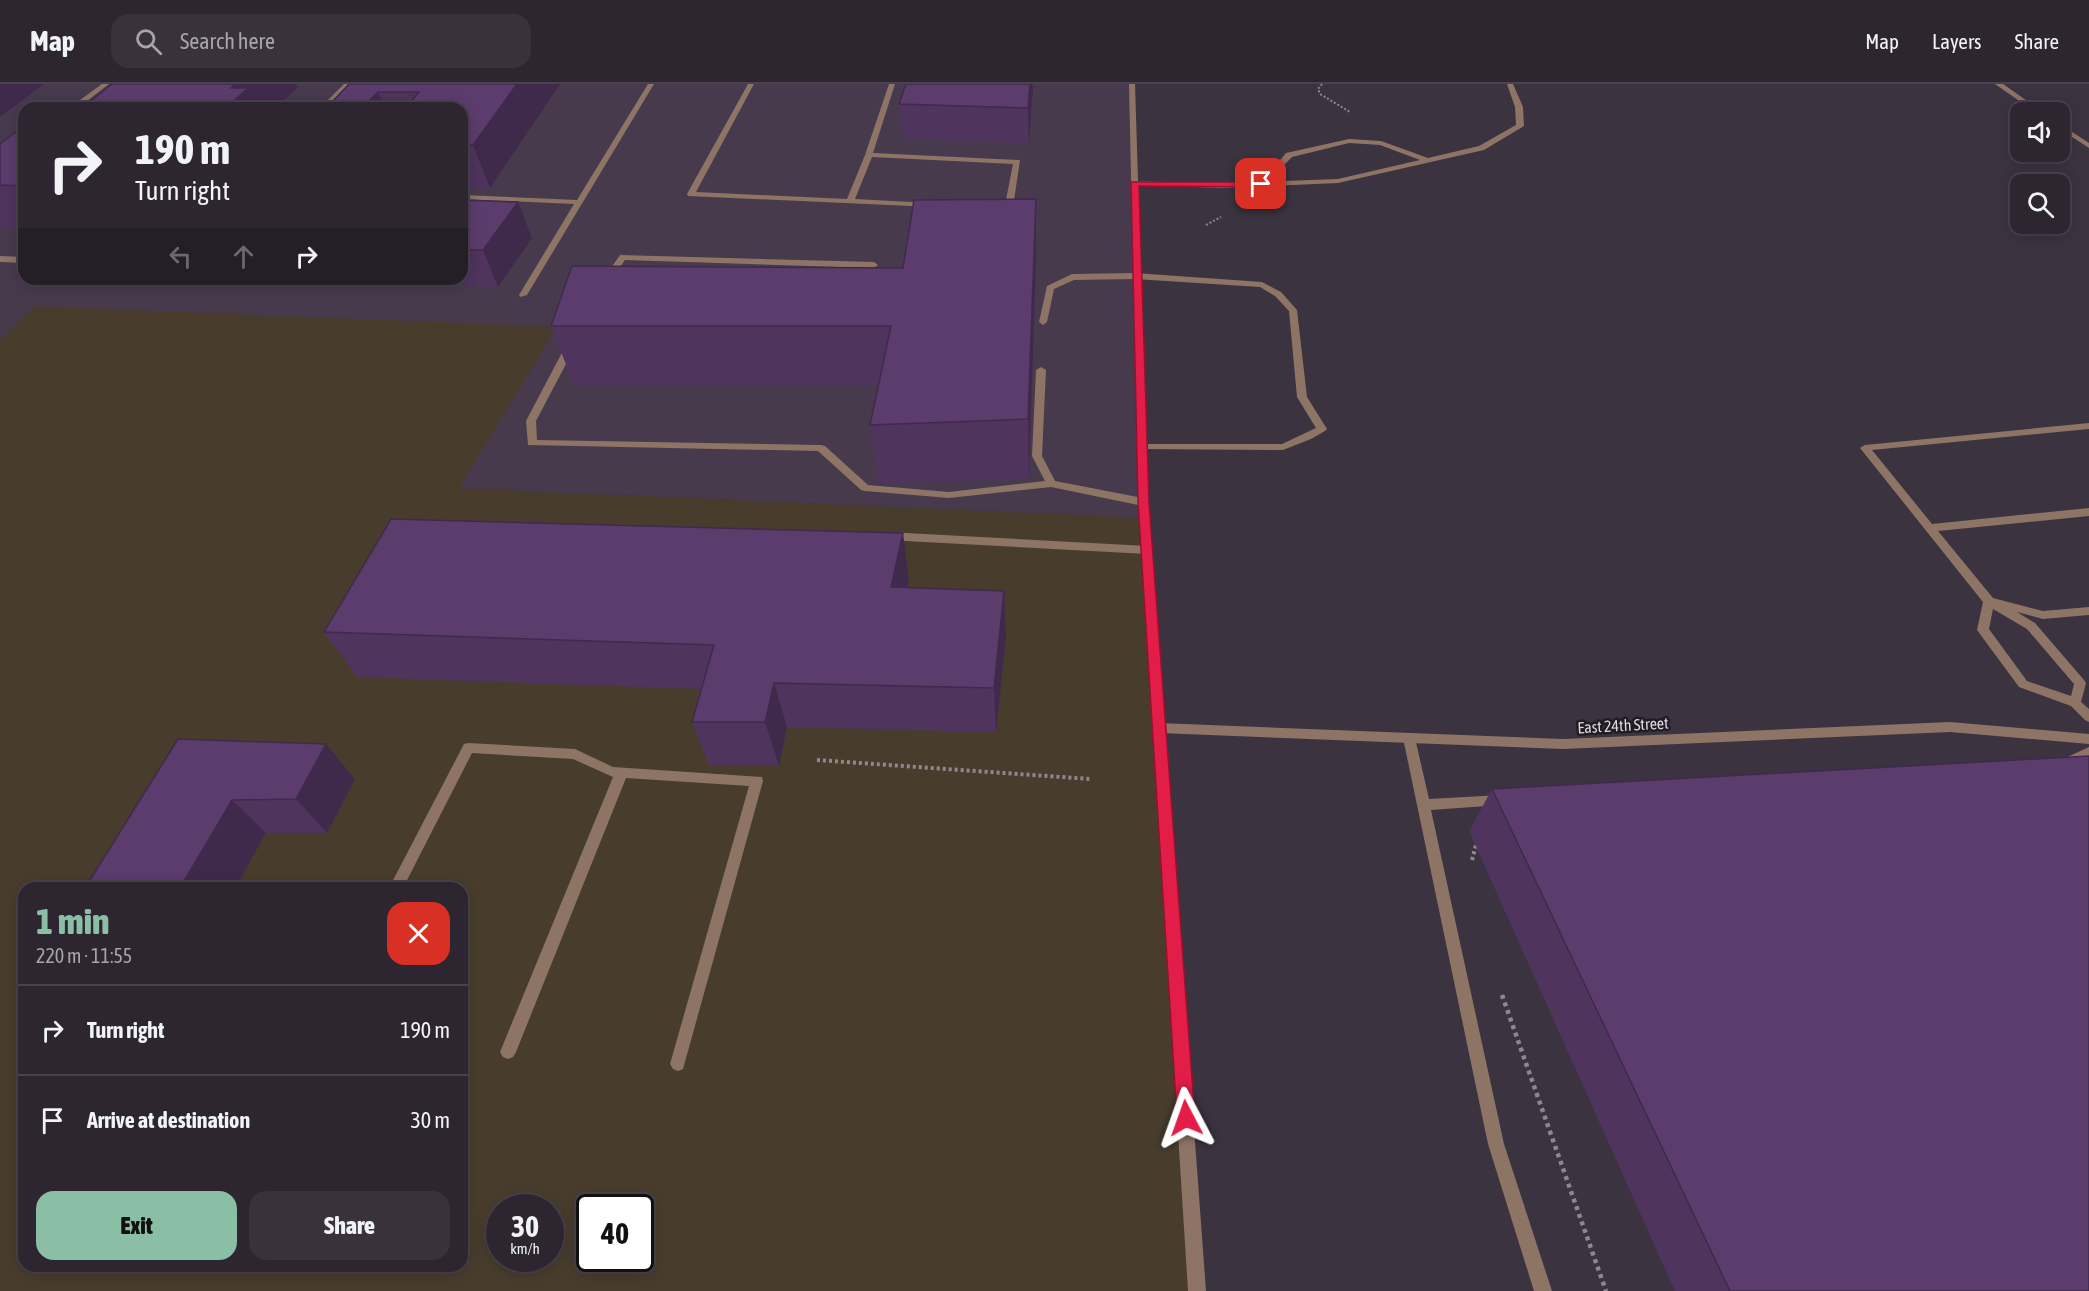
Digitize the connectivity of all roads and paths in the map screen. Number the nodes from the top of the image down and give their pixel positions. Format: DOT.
graph roads {
  1 [pos="105,84"];
  2 [pos="348,84"];
  3 [pos="651,84"];
  4 [pos="752,84"];
  5 [pos="892,84"];
  6 [pos="1132,84"];
  7 [pos="1510,84"];
  8 [pos="1998,84"];
  9 [pos="81,102"];
  10 [pos="330,102"];
  11 [pos="2024,102"];
  12 [pos="2070,133"];
  13 [pos="2089,146"];
  14 [pos="869,155"];
  15 [pos="1430,160"];
  16 [pos="1134,183"];
  17 [pos="1280,184"];
  18 [pos="468,197"];
  19 [pos="579,202"];
  20 [pos="850,202"];
  21 [pos="941,205"];
  22 [pos="986,206"];
  23 [pos="0,259"];
  24 [pos="18,260"];
  25 [pos="874,265"];
  26 [pos="1135,276"];
  27 [pos="599,291"];
  28 [pos="523,295"];
  29 [pos="1043,322"];
  30 [pos="578,331"];
  31 [pos="1041,370"];
  32 [pos="2089,426"];
  33 [pos="1142,447"];
  34 [pos="1051,484"];
  35 [pos="1143,502"];
  36 [pos="2089,512"];
  37 [pos="1929,528"];
  38 [pos="875,535"];
  39 [pos="1146,550"];
  40 [pos="1989,602"];
  41 [pos="2089,611"];
  42 [pos="2075,703"];
  43 [pos="2089,717"];
  44 [pos="1159,728"];
  45 [pos="1409,738"];
  46 [pos="2089,738"];
  47 [pos="2089,752"];
  48 [pos="817,760"];
  49 [pos="2053,764"];
  50 [pos="622,772"];
  51 [pos="1090,779"];
  52 [pos="1520,799"];
  53 [pos="1424,805"];
  54 [pos="1478,838"];
  55 [pos="1470,870"];
  56 [pos="399,882"];
  57 [pos="1500,989"];
  58 [pos="508,1052"];
  59 [pos="678,1064"];
  60 [pos="1197,1291"];
  61 [pos="1543,1291"];
  62 [pos="1606,1291"];
  1 -- 9 [label="street"];
  2 -- 10 [label="street"];
  3 -- 19 [label="street"];
  4 -- 20 [label="street"];
  5 -- 14 [label="street"];
  6 -- 16 [label="street"];
  7 -- 15 [label="street"];
  8 -- 11 [label="street"];
  12 -- 13 [label="street"];
  14 -- 20 [label="street"];
  14 -- 22 [label="street"];
  15 -- 17 [label="street"];
  15 -- 17 [label="street"];
  16 -- 17 [label="street"];
  16 -- 26 [label="street"];
  18 -- 19 [label="street"];
  19 -- 28 [label="street"];
  20 -- 21 [label="street"];
  23 -- 24 [label="street"];
  25 -- 27 [label="street"];
  26 -- 29 [label="street"];
  26 -- 33 [label="street"];
  26 -- 33 [label="street"];
  30 -- 34 [label="street"];
  31 -- 34 [label="street"];
  32 -- 37 [label="street"];
  33 -- 35 [label="street"];
  34 -- 35 [label="street"];
  35 -- 39 [label="street"];
  36 -- 37 [label="street"];
  37 -- 40 [label="street"];
  38 -- 39 [label="street"];
  39 -- 44 [label="street"];
  40 -- 41 [label="street"];
  40 -- 42 [label="street"];
  40 -- 42 [label="street"];
  42 -- 43 [label="street"];
  44 -- 45 [label="street, East 24th Street"];
  44 -- 60 [label="street"];
  45 -- 46 [label="street, East 24th Street"];
  45 -- 53 [label="street"];
  47 -- 49 [label="street"];
  48 -- 51 [label="path"];
  50 -- 56 [label="street"];
  50 -- 58 [label="street"];
  50 -- 59 [label="street"];
  52 -- 53 [label="street"];
  53 -- 61 [label="street"];
  54 -- 55 [label="path"];
  57 -- 62 [label="path"];
}
